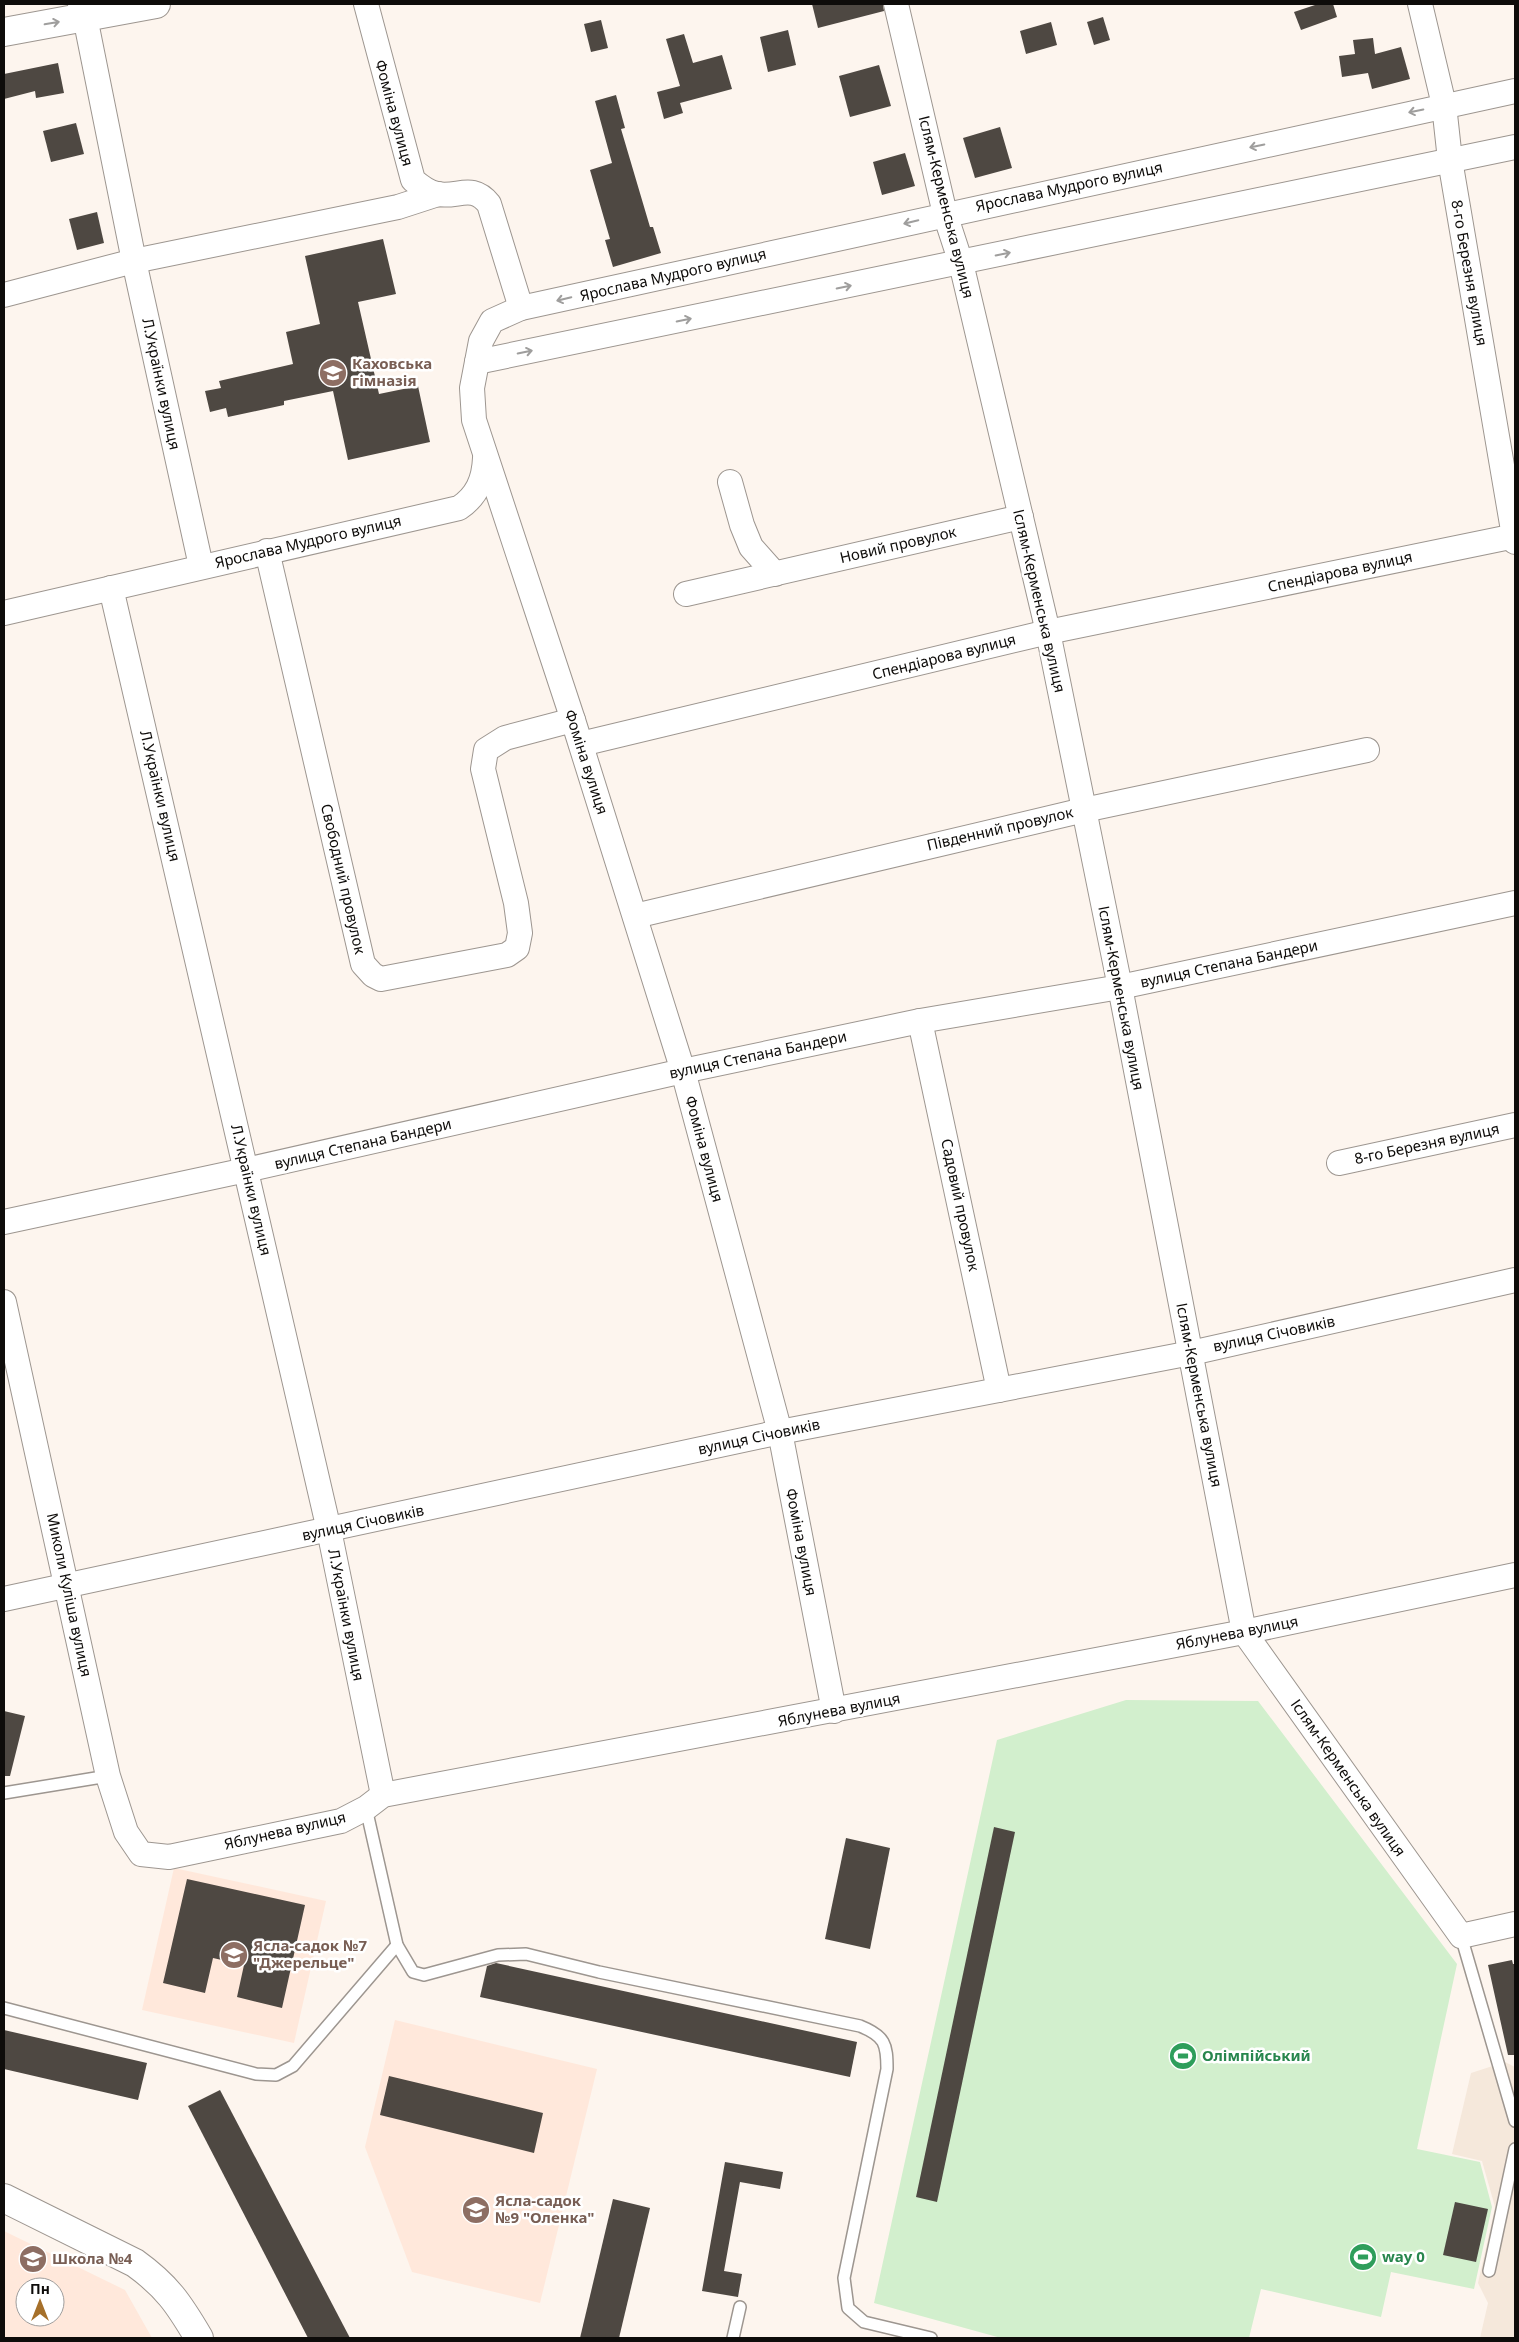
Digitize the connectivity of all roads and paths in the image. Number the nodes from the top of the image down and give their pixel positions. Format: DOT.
graph roads {
  1 [pos="156,4"];
  2 [pos="366,4"];
  3 [pos="896,4"];
  4 [pos="1420,4"];
  5 [pos="83,10"];
  6 [pos="4,32"];
  7 [pos="1515,91"];
  8 [pos="1444,105"];
  9 [pos="1515,147"];
  10 [pos="1450,160"];
  11 [pos="438,194"];
  12 [pos="945,214"];
  13 [pos="134,261"];
  14 [pos="961,263"];
  15 [pos="4,295"];
  16 [pos="521,308"];
  17 [pos="478,362"];
  18 [pos="485,457"];
  19 [pos="730,482"];
  20 [pos="1021,517"];
  21 [pos="1515,538"];
  22 [pos="266,551"];
  23 [pos="201,566"];
  24 [pos="775,574"];
  25 [pos="111,588"];
  26 [pos="686,594"];
  27 [pos="5,609"];
  28 [pos="1048,632"];
  29 [pos="573,720"];
  30 [pos="581,744"];
  31 [pos="1367,750"];
  32 [pos="1084,810"];
  33 [pos="1515,904"];
  34 [pos="635,916"];
  35 [pos="1120,987"];
  36 [pos="920,1021"];
  37 [pos="683,1071"];
  38 [pos="1515,1125"];
  39 [pos="1339,1163"];
  40 [pos="246,1170"];
  41 [pos="4,1222"];
  42 [pos="1515,1280"];
  43 [pos="4,1302"];
  44 [pos="1191,1352"];
  45 [pos="999,1390"];
  46 [pos="780,1432"];
  47 [pos="329,1530"];
  48 [pos="1515,1575"];
  49 [pos="67,1586"];
  50 [pos="4,1599"];
  51 [pos="1244,1632"];
  52 [pos="834,1711"];
  53 [pos="108,1776"];
  54 [pos="4,1793"];
  55 [pos="375,1801"];
  56 [pos="169,1857"];
  57 [pos="1515,1924"];
  58 [pos="1461,1936"];
  59 [pos="397,1945"];
  60 [pos="4,2008"];
  61 [pos="1515,2120"];
  62 [pos="1515,2149"];
  63 [pos="4,2198"];
  64 [pos="1489,2271"];
  65 [pos="740,2307"];
  66 [pos="199,2338"];
  67 [pos="733,2338"];
  68 [pos="931,2338"];
  1 -- 5 [label="street"];
  2 -- 11 [label="street, Фоміна вулиця"];
  3 -- 12 [label="street, Іслям-Керменська вулиця"];
  4 -- 8 [label="street, 8-го Березня вулиця"];
  6 -- 5 [label="street, one-way"];
  5 -- 13 [label="street, Л.Українки вулиця"];
  7 -- 8 [label="street, Ярослава Мудрого вулиця"];
  8 -- 10 [label="street, 8-го Березня вулиця"];
  8 -- 12 [label="street, Ярослава Мудрого вулиця, one-way"];
  9 -- 10 [label="street"];
  14 -- 10 [label="street, one-way"];
  10 -- 21 [label="street, 8-го Березня вулиця"];
  11 -- 13 [label="street"];
  11 -- 16 [label="street, Фоміна вулиця"];
  12 -- 14 [label="street, Іслям-Керменська вулиця"];
  12 -- 16 [label="street, Ярослава Мудрого вулиця, one-way"];
  13 -- 15 [label="street"];
  13 -- 23 [label="street, Л.Українки вулиця"];
  17 -- 14 [label="street, one-way"];
  14 -- 20 [label="street, Іслям-Керменська вулиця"];
  16 -- 17 [label="street, Ярослава Мудрого вулиця"];
  17 -- 18 [label="street, Ярослава Мудрого вулиця"];
  18 -- 22 [label="street, Ярослава Мудрого вулиця"];
  18 -- 29 [label="street, Фоміна вулиця"];
  19 -- 24 [label="street"];
  20 -- 24 [label="street, Новий провулок"];
  20 -- 28 [label="street, Іслям-Керменська вулиця"];
  21 -- 28 [label="street, Спендіарова вулиця"];
  22 -- 23 [label="street, Ярослава Мудрого вулиця"];
  22 -- 29 [label="street, Свободний провулок"];
  23 -- 25 [label="street, Ярослава Мудрого вулиця"];
  24 -- 26 [label="street, Новий провулок"];
  25 -- 27 [label="street, Ярослава Мудрого вулиця"];
  25 -- 40 [label="street, Л.Українки вулиця"];
  28 -- 30 [label="street, Спендіарова вулиця"];
  28 -- 32 [label="street, Іслям-Керменська вулиця"];
  29 -- 30 [label="street, Фоміна вулиця"];
  30 -- 34 [label="street, Фоміна вулиця"];
  31 -- 32 [label="street, Південний провулок"];
  32 -- 34 [label="street, Південний провулок"];
  32 -- 35 [label="street, Іслям-Керменська вулиця"];
  33 -- 35 [label="street, вулиця Степана Бандери"];
  34 -- 37 [label="street, Фоміна вулиця"];
  35 -- 36 [label="street, вулиця Степана Бандери"];
  35 -- 44 [label="street, Іслям-Керменська вулиця"];
  36 -- 37 [label="street, вулиця Степана Бандери"];
  36 -- 45 [label="street, Садовий провулок"];
  37 -- 40 [label="street, вулиця Степана Бандери"];
  37 -- 46 [label="street, Фоміна вулиця"];
  38 -- 39 [label="street, 8-го Березня вулиця"];
  40 -- 41 [label="street, вулиця Степана Бандери"];
  40 -- 47 [label="street, Л.Українки вулиця"];
  42 -- 44 [label="street, вулиця Січовиків"];
  43 -- 49 [label="street, Миколи Куліша вулиця"];
  44 -- 45 [label="street, вулиця Січовиків"];
  44 -- 51 [label="street, Іслям-Керменська вулиця"];
  45 -- 46 [label="street, вулиця Січовиків"];
  46 -- 47 [label="street, вулиця Січовиків"];
  46 -- 52 [label="street, Фоміна вулиця"];
  47 -- 49 [label="street, вулиця Січовиків"];
  47 -- 55 [label="street, Л.Українки вулиця"];
  48 -- 51 [label="street, Яблунева вулиця"];
  49 -- 50 [label="street, вулиця Січовиків"];
  49 -- 53 [label="street, Миколи Куліша вулиця"];
  51 -- 52 [label="street, Яблунева вулиця"];
  51 -- 58 [label="street, Іслям-Керменська вулиця"];
  52 -- 55 [label="street, Яблунева вулиця"];
  53 -- 54 [label="lane"];
  53 -- 56 [label="street, Миколи Куліша вулиця"];
  55 -- 56 [label="street, Яблунева вулиця"];
  55 -- 59 [label="lane"];
  57 -- 58 [label="street"];
  58 -- 61 [label="lane"];
  59 -- 60 [label="lane"];
  59 -- 68 [label="lane"];
  62 -- 64 [label="lane"];
  63 -- 66 [label="street"];
  65 -- 67 [label="lane"];
}
